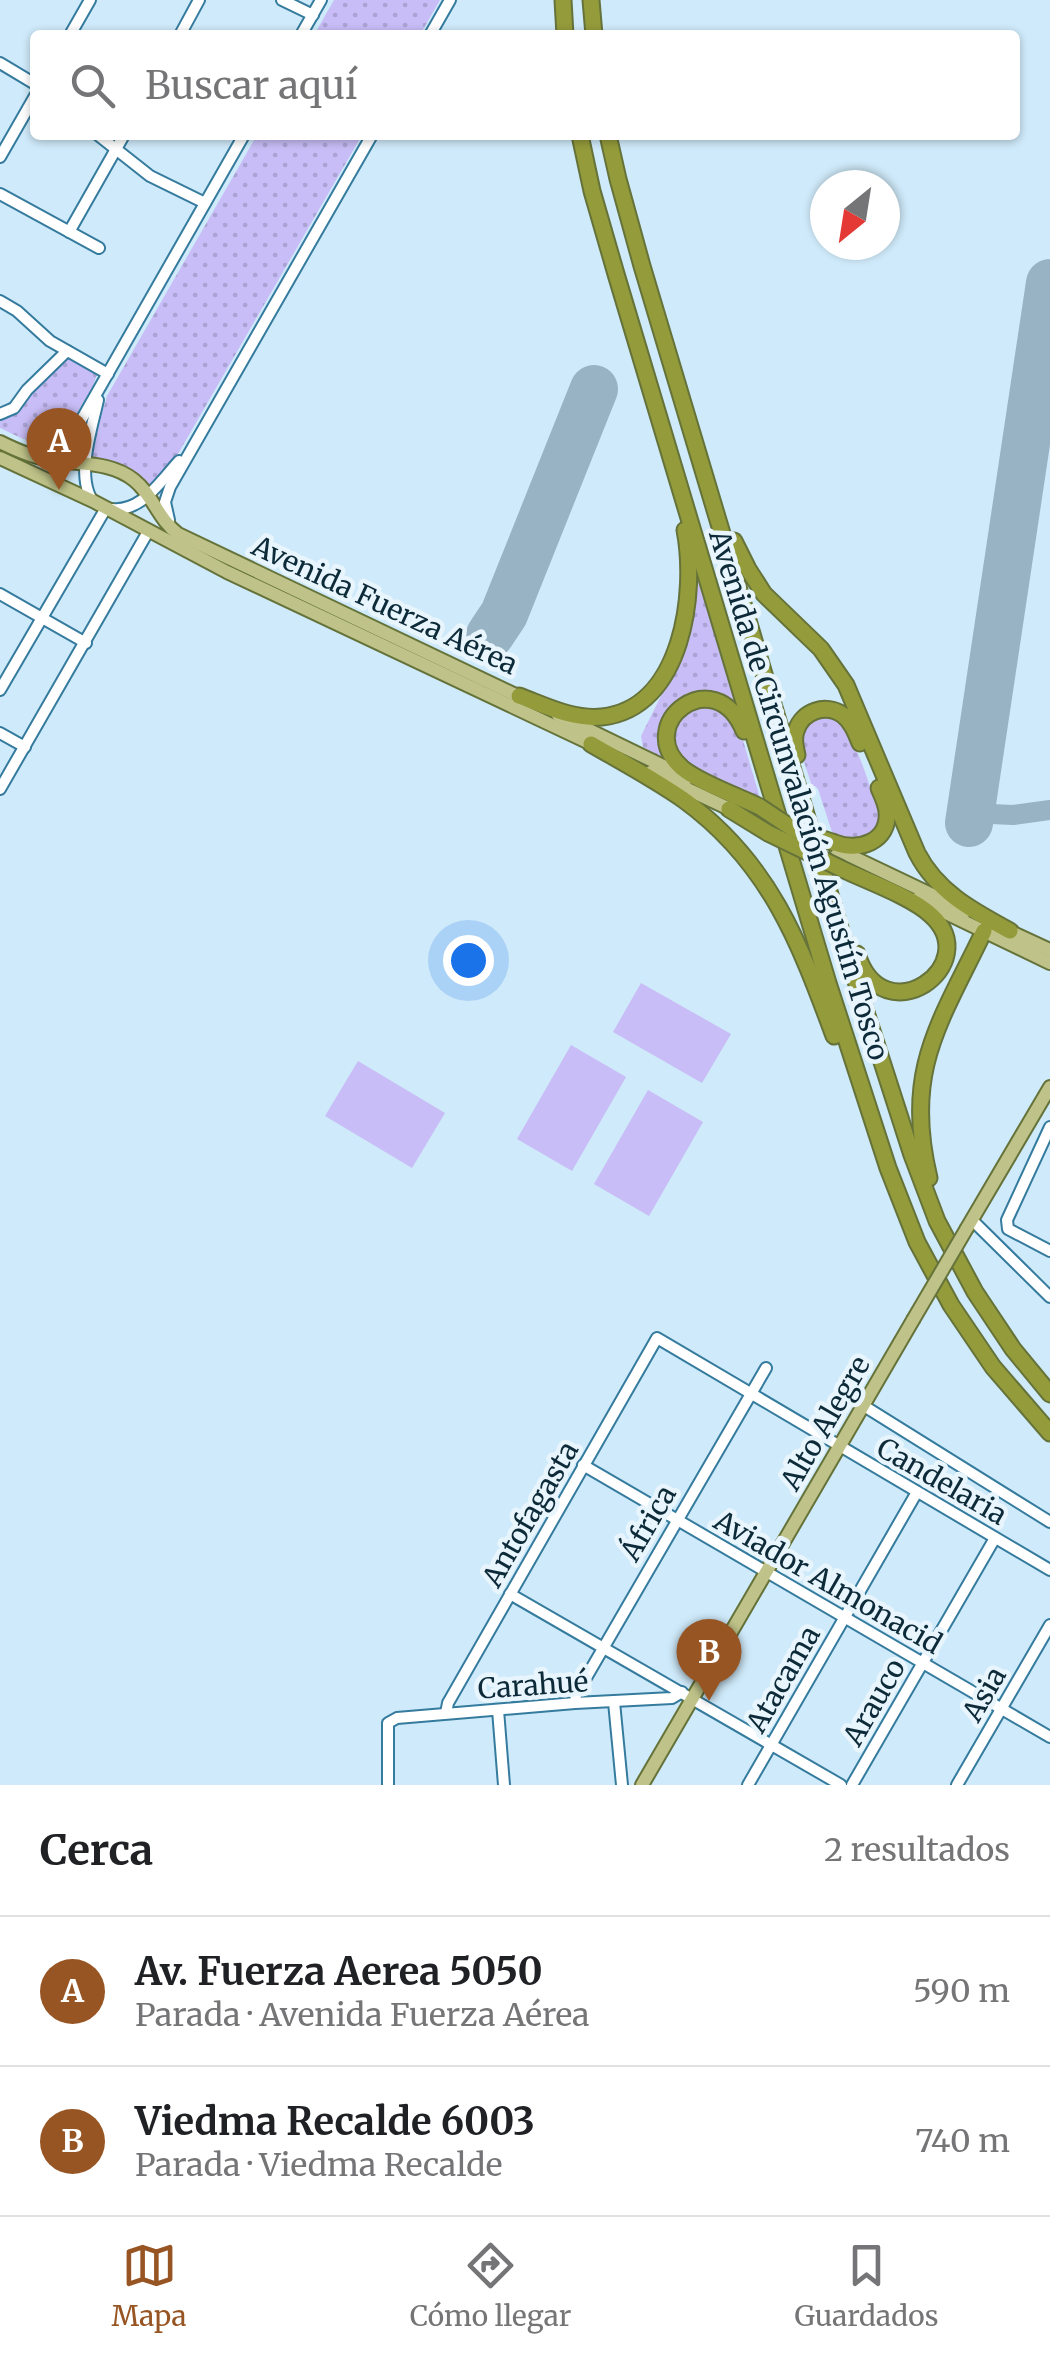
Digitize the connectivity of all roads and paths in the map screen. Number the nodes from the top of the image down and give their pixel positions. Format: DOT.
graph roads {
  1 [pos="90,0"];
  2 [pos="199,0"];
  3 [pos="282,0"];
  4 [pos="321,0"];
  5 [pos="450,0"];
  6 [pos="563,0"];
  7 [pos="591,0"];
  8 [pos="312,15"];
  9 [pos="73,30"];
  10 [pos="183,30"];
  11 [pos="304,30"];
  12 [pos="433,30"];
  13 [pos="565,30"];
  14 [pos="594,30"];
  15 [pos="0,63"];
  16 [pos="30,81"];
  17 [pos="30,105"];
  18 [pos="104,140"];
  19 [pos="121,140"];
  20 [pos="241,140"];
  21 [pos="369,140"];
  22 [pos="581,140"];
  23 [pos="609,140"];
  24 [pos="116,150"];
  25 [pos="0,156"];
  26 [pos="0,194"];
  27 [pos="206,203"];
  28 [pos="68,232"];
  29 [pos="98,248"];
  30 [pos="0,301"];
  31 [pos="68,351"];
  32 [pos="108,374"];
  33 [pos="100,389"];
  34 [pos="684,404"];
  35 [pos="0,414"];
  36 [pos="0,442"];
  37 [pos="193,446"];
  38 [pos="30,454"];
  39 [pos="671,457"];
  40 [pos="0,458"];
  41 [pos="86,463"];
  42 [pos="149,494"];
  43 [pos="99,505"];
  44 [pos="149,530"];
  45 [pos="178,534"];
  46 [pos="0,594"];
  47 [pos="43,618"];
  48 [pos="389,641"];
  49 [pos="86,642"];
  50 [pos="0,690"];
  51 [pos="520,696"];
  52 [pos="0,733"];
  53 [pos="591,744"];
  54 [pos="25,747"];
  55 [pos="0,789"];
  56 [pos="729,809"];
  57 [pos="764,820"];
  58 [pos="815,844"];
  59 [pos="838,856"];
  60 [pos="984,931"];
  61 [pos="1010,931"];
  62 [pos="1050,950"];
  63 [pos="1050,963"];
  64 [pos="839,1049"];
  65 [pos="1050,1087"];
  66 [pos="1050,1127"];
  67 [pos="1047,1141"];
  68 [pos="970,1224"];
  69 [pos="918,1242"];
  70 [pos="1050,1251"];
  71 [pos="928,1264"];
  72 [pos="1050,1297"];
  73 [pos="657,1338"];
  74 [pos="766,1368"];
  75 [pos="1050,1382"];
  76 [pos="749,1394"];
  77 [pos="1050,1394"];
  78 [pos="864,1406"];
  79 [pos="1050,1433"];
  80 [pos="1050,1446"];
  81 [pos="840,1447"];
  82 [pos="584,1465"];
  83 [pos="917,1492"];
  84 [pos="676,1519"];
  85 [pos="1050,1522"];
  86 [pos="995,1538"];
  87 [pos="1050,1570"];
  88 [pos="767,1573"];
  89 [pos="510,1594"];
  90 [pos="844,1617"];
  91 [pos="1050,1625"];
  92 [pos="603,1646"];
  93 [pos="923,1663"];
  94 [pos="688,1696"];
  95 [pos="614,1702"];
  96 [pos="575,1703"];
  97 [pos="1002,1708"];
  98 [pos="498,1710"];
  99 [pos="446,1713"];
  100 [pos="1050,1737"];
  101 [pos="772,1744"];
  102 [pos="388,1785"];
  103 [pos="504,1785"];
  104 [pos="622,1785"];
  105 [pos="642,1785"];
  106 [pos="748,1785"];
  107 [pos="841,1785"];
  108 [pos="852,1785"];
  109 [pos="958,1785"];
  1 -- 9 [label="street"];
  2 -- 10 [label="street"];
  3 -- 8 [label="street"];
  4 -- 8 [label="street"];
  5 -- 12 [label="street"];
  6 -- 13 [label="highway"];
  7 -- 14 [label="highway"];
  8 -- 11 [label="street"];
  15 -- 16 [label="street"];
  17 -- 25 [label="street"];
  18 -- 24 [label="street"];
  19 -- 24 [label="street"];
  20 -- 27 [label="street"];
  21 -- 37 [label="street"];
  22 -- 39 [label="highway, Avenida de Circunvalación Agustín Tosco"];
  23 -- 34 [label="highway, Avenida de Circunvalación Agustín Tosco"];
  24 -- 27 [label="street"];
  24 -- 28 [label="street"];
  26 -- 28 [label="street"];
  27 -- 32 [label="street"];
  28 -- 29 [label="street"];
  30 -- 31 [label="street"];
  31 -- 32 [label="street"];
  31 -- 35 [label="street"];
  32 -- 33 [label="street"];
  33 -- 38 [label="street"];
  33 -- 41 [label="street"];
  34 -- 58 [label="highway, Avenida de Circunvalación Agustín Tosco"];
  34 -- 61 [label="highway"];
  36 -- 38 [label="main road, Avenida Fuerza Aérea"];
  37 -- 42 [label="street"];
  37 -- 45 [label="street"];
  38 -- 41 [label="main road, Avenida Fuerza Aérea"];
  39 -- 51 [label="highway"];
  39 -- 69 [label="highway, Avenida de Circunvalación Agustín Tosco"];
  40 -- 43 [label="main road, Avenida Fuerza Aérea"];
  41 -- 42 [label="main road, Avenida Fuerza Aérea"];
  41 -- 43 [label="street"];
  42 -- 43 [label="street"];
  42 -- 45 [label="main road, Avenida Fuerza Aérea"];
  43 -- 44 [label="main road, Avenida Fuerza Aérea"];
  43 -- 47 [label="street"];
  44 -- 48 [label="main road, Avenida Fuerza Aérea"];
  44 -- 49 [label="street"];
  45 -- 48 [label="main road, Avenida Fuerza Aérea"];
  46 -- 47 [label="street"];
  47 -- 49 [label="street"];
  47 -- 50 [label="street"];
  48 -- 51 [label="main road, Avenida Fuerza Aérea"];
  48 -- 53 [label="main road, Avenida Fuerza Aérea"];
  49 -- 54 [label="street"];
  51 -- 57 [label="main road, Avenida Fuerza Aérea"];
  52 -- 54 [label="street"];
  53 -- 56 [label="main road, Avenida Fuerza Aérea"];
  53 -- 64 [label="highway"];
  54 -- 55 [label="street"];
  56 -- 57 [label="highway"];
  57 -- 59 [label="highway, bridge"];
  57 -- 59 [label="highway, bridge"];
  57 -- 64 [label="highway"];
  58 -- 59 [label="highway"];
  58 -- 59 [label="highway"];
  58 -- 77 [label="highway, Avenida de Circunvalación Agustín Tosco"];
  59 -- 60 [label="main road"];
  59 -- 61 [label="main road"];
  60 -- 63 [label="main road"];
  60 -- 75 [label="highway"];
  61 -- 62 [label="main road"];
  64 -- 69 [label="highway"];
  65 -- 68 [label="main road, Alto Alegre"];
  66 -- 67 [label="street"];
  67 -- 70 [label="street"];
  68 -- 72 [label="street"];
  68 -- 78 [label="main road, Alto Alegre, bridge"];
  69 -- 71 [label="highway, Avenida de Circunvalación Agustín Tosco"];
  71 -- 79 [label="highway, Avenida de Circunvalación Agustín Tosco"];
  71 -- 80 [label="highway"];
  73 -- 76 [label="street, Candelaria"];
  73 -- 82 [label="street, Antofagasta"];
  74 -- 76 [label="street, África"];
  76 -- 81 [label="street, Candelaria"];
  76 -- 84 [label="street, África"];
  78 -- 81 [label="main road, Alto Alegre"];
  78 -- 85 [label="street"];
  81 -- 83 [label="street, Candelaria"];
  81 -- 88 [label="main road, Alto Alegre"];
  82 -- 84 [label="street, Aviador Almonacid"];
  82 -- 89 [label="street, Antofagasta"];
  83 -- 86 [label="street, Candelaria"];
  83 -- 90 [label="street, Atacama"];
  84 -- 88 [label="street, Aviador Almonacid"];
  84 -- 92 [label="street, África"];
  86 -- 87 [label="street, Candelaria"];
  86 -- 93 [label="street, Arauco"];
  88 -- 90 [label="street, Aviador Almonacid"];
  88 -- 94 [label="main road, Alto Alegre"];
  89 -- 92 [label="street"];
  89 -- 99 [label="street, Antofagasta"];
  90 -- 93 [label="street, Aviador Almonacid"];
  90 -- 101 [label="street, Atacama"];
  91 -- 97 [label="street, Asia"];
  92 -- 94 [label="street"];
  92 -- 96 [label="street, África"];
  93 -- 97 [label="street, Aviador Almonacid"];
  93 -- 108 [label="street, Arauco"];
  94 -- 95 [label="street, Carahué"];
  94 -- 101 [label="street"];
  94 -- 105 [label="main road, Alto Alegre"];
  95 -- 96 [label="street, Carahué"];
  95 -- 104 [label="street"];
  96 -- 98 [label="street, Carahué"];
  97 -- 100 [label="street, Aviador Almonacid"];
  97 -- 109 [label="street, Asia"];
  98 -- 99 [label="street, Carahué"];
  98 -- 103 [label="street"];
  99 -- 102 [label="street, Carahué"];
  101 -- 106 [label="street, Atacama"];
  101 -- 107 [label="street"];
}
